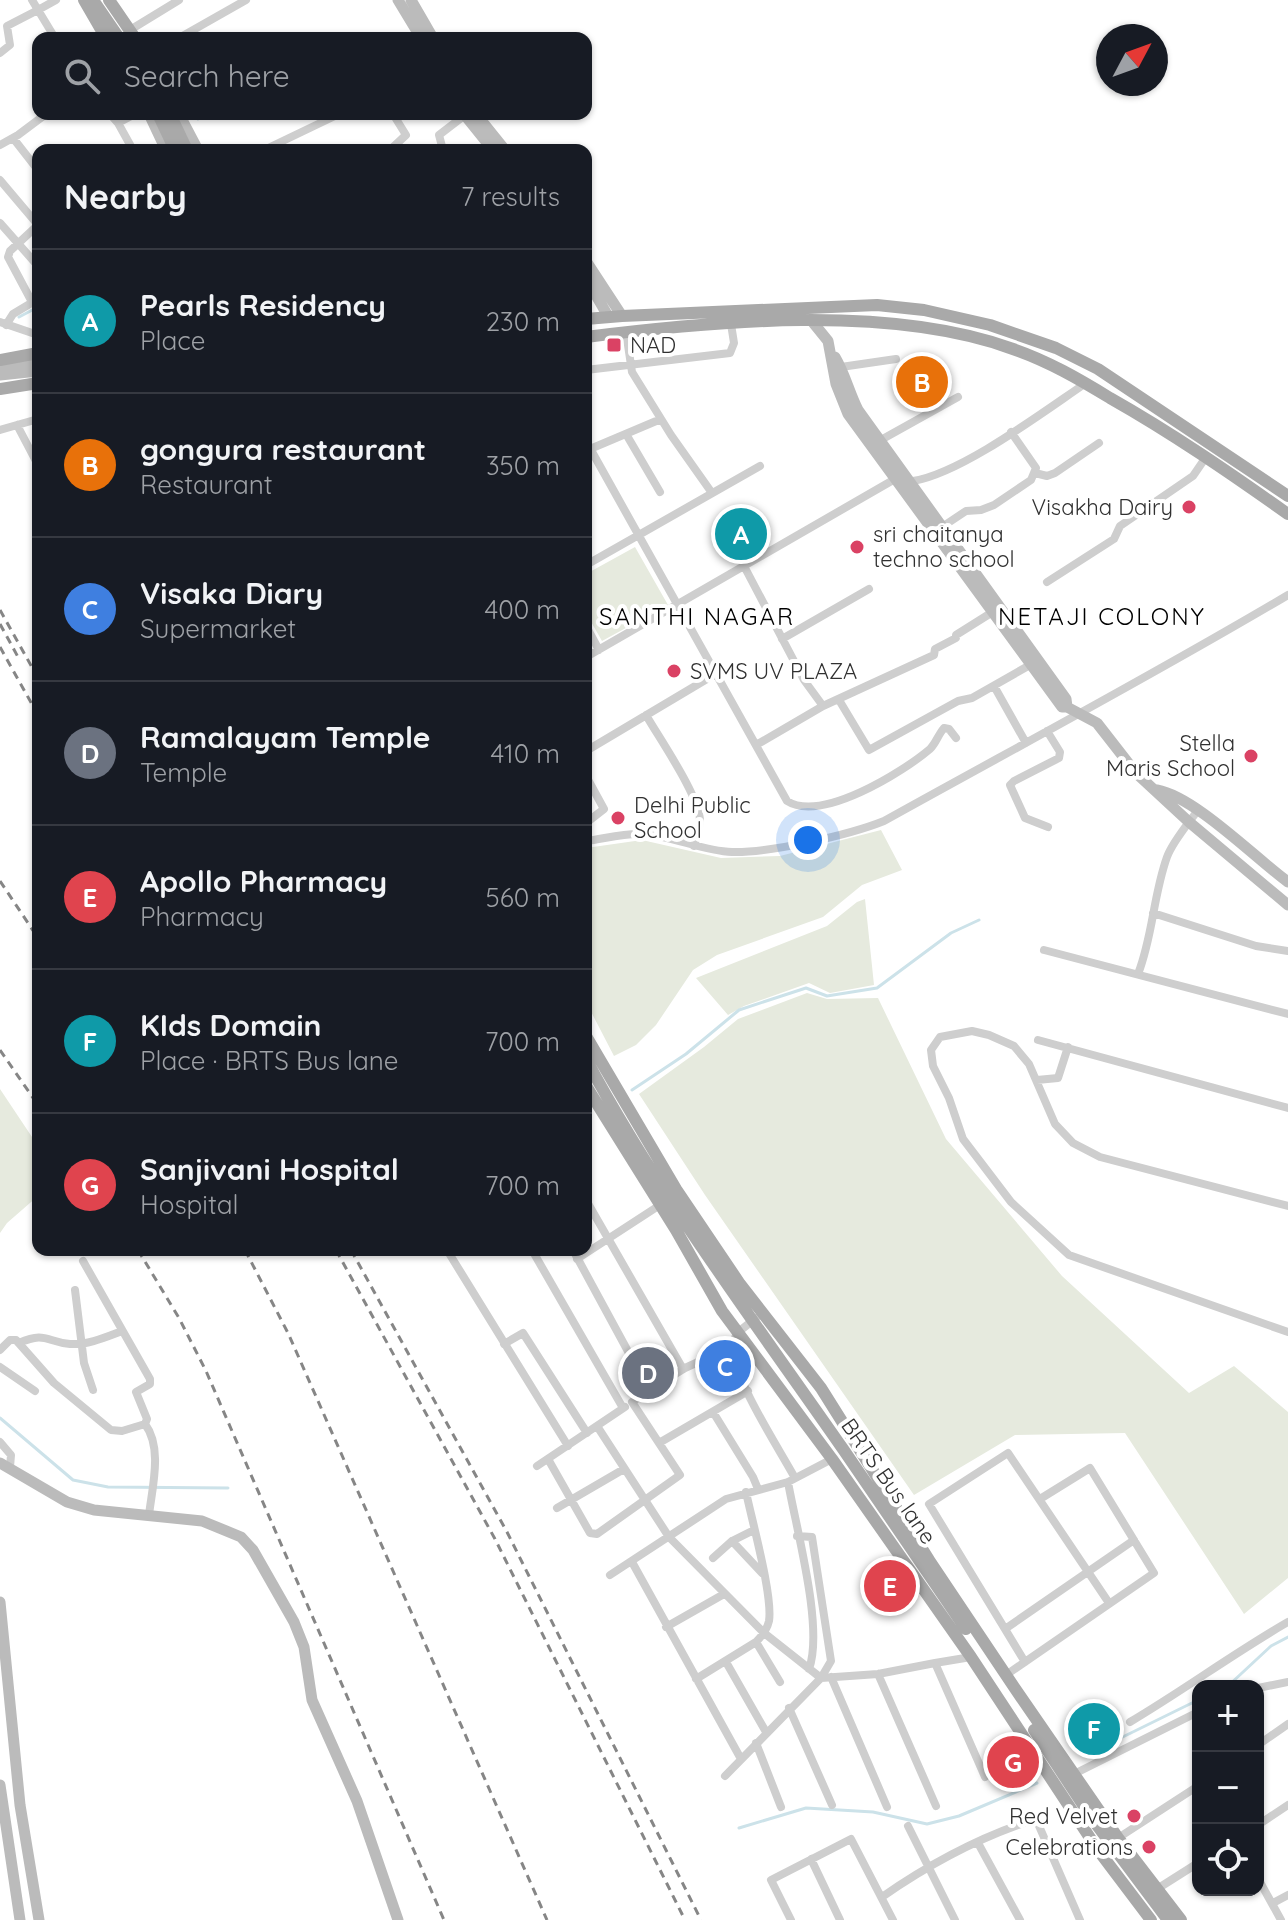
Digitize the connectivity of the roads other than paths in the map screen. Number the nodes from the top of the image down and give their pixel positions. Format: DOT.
graph roads {
  1 [pos="32,0"];
  2 [pos="56,0"];
  3 [pos="84,0"];
  4 [pos="93,0"];
  5 [pos="109,0"];
  6 [pos="179,0"];
  7 [pos="246,0"];
  8 [pos="398,0"];
  9 [pos="411,0"];
  10 [pos="167,3"];
  11 [pos="38,10"];
  12 [pos="51,32"];
  13 [pos="103,32"];
  14 [pos="125,32"];
  15 [pos="126,32"];
  16 [pos="132,32"];
  17 [pos="190,32"];
  18 [pos="417,32"];
  19 [pos="430,32"];
  20 [pos="0,53"];
  21 [pos="38,120"];
  22 [pos="115,120"];
  23 [pos="124,120"];
  24 [pos="152,120"];
  25 [pos="161,120"];
  26 [pos="173,120"];
  27 [pos="182,120"];
  28 [pos="326,120"];
  29 [pos="397,120"];
  30 [pos="460,120"];
  31 [pos="472,120"];
  32 [pos="474,120"];
  33 [pos="118,123"];
  34 [pos="13,138"];
  35 [pos="130,144"];
  36 [pos="163,144"];
  37 [pos="172,144"];
  38 [pos="184,144"];
  39 [pos="195,144"];
  40 [pos="276,144"];
  41 [pos="396,144"];
  42 [pos="441,144"];
  43 [pos="489,144"];
  44 [pos="499,144"];
  45 [pos="0,145"];
  46 [pos="32,162"];
  47 [pos="0,180"];
  48 [pos="32,218"];
  49 [pos="0,223"];
  50 [pos="32,230"];
  51 [pos="18,243"];
  52 [pos="32,259"];
  53 [pos="592,272"];
  54 [pos="592,286"];
  55 [pos="32,296"];
  56 [pos="32,303"];
  57 [pos="615,316"];
  58 [pos="592,318"];
  59 [pos="811,320"];
  60 [pos="3,324"];
  61 [pos="731,324"];
  62 [pos="626,332"];
  63 [pos="32,333"];
  64 [pos="592,336"];
  65 [pos="832,353"];
  66 [pos="32,354"];
  67 [pos="896,359"];
  68 [pos="0,360"];
  69 [pos="32,363"];
  70 [pos="631,366"];
  71 [pos="0,367"];
  72 [pos="841,367"];
  73 [pos="592,369"];
  74 [pos="32,372"];
  75 [pos="0,375"];
  76 [pos="1086,383"];
  77 [pos="32,384"];
  78 [pos="0,389"];
  79 [pos="958,397"];
  80 [pos="661,419"];
  81 [pos="32,421"];
  82 [pos="17,425"];
  83 [pos="0,430"];
  84 [pos="1011,432"];
  85 [pos="626,434"];
  86 [pos="879,441"];
  87 [pos="1099,443"];
  88 [pos="592,444"];
  89 [pos="592,452"];
  90 [pos="32,454"];
  91 [pos="1206,457"];
  92 [pos="760,466"];
  93 [pos="1035,473"];
  94 [pos="895,479"];
  95 [pos="910,482"];
  96 [pos="660,492"];
  97 [pos="712,493"];
  98 [pos="1288,496"];
  99 [pos="1288,514"];
  100 [pos="942,527"];
  101 [pos="637,535"];
  102 [pos="592,561"];
  103 [pos="744,566"];
  104 [pos="1047,582"];
  105 [pos="869,589"];
  106 [pos="1288,595"];
  107 [pos="677,604"];
  108 [pos="991,613"];
  109 [pos="592,637"];
  110 [pos="782,639"];
  111 [pos="599,650"];
  112 [pos="592,654"];
  113 [pos="1030,665"];
  114 [pos="717,673"];
  115 [pos="994,686"];
  116 [pos="839,700"];
  117 [pos="823,706"];
  118 [pos="1067,707"];
  119 [pos="1082,714"];
  120 [pos="646,715"];
  121 [pos="1047,731"];
  122 [pos="956,738"];
  123 [pos="1026,743"];
  124 [pos="756,745"];
  125 [pos="592,747"];
  126 [pos="592,787"];
  127 [pos="1156,790"];
  128 [pos="1198,810"];
  129 [pos="592,818"];
  130 [pos="1189,822"];
  131 [pos="1048,827"];
  132 [pos="592,840"];
  133 [pos="694,846"];
  134 [pos="1288,882"];
  135 [pos="1288,905"];
  136 [pos="1153,913"];
  137 [pos="1044,950"];
  138 [pos="1288,951"];
  139 [pos="1138,974"];
  140 [pos="1288,1014"];
  141 [pos="1038,1040"];
  142 [pos="592,1046"];
  143 [pos="1068,1047"];
  144 [pos="592,1069"];
  145 [pos="1037,1080"];
  146 [pos="592,1096"];
  147 [pos="1288,1108"];
  148 [pos="660,1205"];
  149 [pos="1288,1206"];
  150 [pos="592,1210"];
  151 [pos="608,1238"];
  152 [pos="592,1246"];
  153 [pos="451,1256"];
  154 [pos="535,1256"];
  155 [pos="576,1256"];
  156 [pos="83,1261"];
  157 [pos="75,1290"];
  158 [pos="757,1318"];
  159 [pos="122,1331"];
  160 [pos="1288,1332"];
  161 [pos="737,1333"];
  162 [pos="19,1343"];
  163 [pos="83,1343"];
  164 [pos="504,1344"];
  165 [pos="731,1347"];
  166 [pos="0,1350"];
  167 [pos="0,1367"];
  168 [pos="683,1369"];
  169 [pos="93,1390"];
  170 [pos="649,1390"];
  171 [pos="35,1391"];
  172 [pos="748,1391"];
  173 [pos="632,1402"];
  174 [pos="623,1408"];
  175 [pos="713,1412"];
  176 [pos="145,1424"];
  177 [pos="597,1426"];
  178 [pos="587,1433"];
  179 [pos="0,1442"];
  180 [pos="659,1443"];
  181 [pos="568,1446"];
  182 [pos="548,1459"];
  183 [pos="832,1459"];
  184 [pos="5,1465"];
  185 [pos="537,1466"];
  186 [pos="624,1469"];
  187 [pos="796,1478"];
  188 [pos="758,1489"];
  189 [pos="746,1492"];
  190 [pos="1040,1499"];
  191 [pos="571,1500"];
  192 [pos="646,1500"];
  193 [pos="557,1508"];
  194 [pos="149,1515"];
  195 [pos="754,1530"];
  196 [pos="803,1535"];
  197 [pos="669,1537"];
  198 [pos="1134,1540"];
  199 [pos="732,1541"];
  200 [pos="713,1558"];
  201 [pos="632,1562"];
  202 [pos="1088,1572"];
  203 [pos="610,1575"];
  204 [pos="763,1575"];
  205 [pos="916,1579"];
  206 [pos="894,1592"];
  207 [pos="724,1594"];
  208 [pos="0,1602"];
  209 [pos="1109,1603"];
  210 [pos="1288,1622"];
  211 [pos="666,1627"];
  212 [pos="1005,1629"];
  213 [pos="764,1633"];
  214 [pos="756,1642"];
  215 [pos="971,1657"];
  216 [pos="726,1662"];
  217 [pos="1025,1662"];
  218 [pos="935,1663"];
  219 [pos="818,1674"];
  220 [pos="878,1674"];
  221 [pos="1006,1675"];
  222 [pos="696,1679"];
  223 [pos="780,1682"];
  224 [pos="1288,1682"];
  225 [pos="1264,1687"];
  226 [pos="789,1708"];
  227 [pos="1192,1715"];
  228 [pos="1130,1722"];
  229 [pos="1288,1724"];
  230 [pos="765,1730"];
  231 [pos="1264,1741"];
  232 [pos="756,1743"];
  233 [pos="739,1756"];
  234 [pos="1074,1774"];
  235 [pos="725,1776"];
  236 [pos="985,1777"];
  237 [pos="0,1785"];
  238 [pos="1192,1790"];
  239 [pos="832,1805"];
  240 [pos="1288,1805"];
  241 [pos="936,1806"];
  242 [pos="781,1807"];
  243 [pos="887,1807"];
  244 [pos="1260,1824"];
  245 [pos="908,1826"];
  246 [pos="1118,1838"];
  247 [pos="978,1843"];
  248 [pos="811,1859"];
  249 [pos="929,1867"];
  250 [pos="1192,1867"];
  251 [pos="1264,1888"];
  252 [pos="1157,1889"];
  253 [pos="1288,1895"];
  254 [pos="882,1897"];
  255 [pos="1273,1903"];
  256 [pos="20,1920"];
  257 [pos="39,1920"];
  258 [pos="398,1920"];
  259 [pos="791,1920"];
  260 [pos="840,1920"];
  261 [pos="893,1920"];
  262 [pos="955,1920"];
  263 [pos="1020,1920"];
  264 [pos="1080,1920"];
  265 [pos="1151,1920"];
  266 [pos="1168,1920"];
  267 [pos="1181,1920"];
  268 [pos="1281,1920"];
  1 -- 11 [label="street"];
  2 -- 11 [label="street"];
  3 -- 13 [label="main road"];
  4 -- 14 [label="main road"];
  5 -- 15 [label="main road"];
  6 -- 10 [label="street"];
  7 -- 17 [label="street"];
  8 -- 18 [label="street"];
  9 -- 19 [label="street"];
  10 -- 16 [label="street"];
  11 -- 12 [label="street"];
  11 -- 20 [label="street"];
  21 -- 34 [label="street"];
  22 -- 33 [label="street"];
  23 -- 33 [label="street"];
  24 -- 36 [label="street"];
  25 -- 37 [label="main road"];
  26 -- 38 [label="main road"];
  27 -- 39 [label="street"];
  28 -- 40 [label="street"];
  29 -- 41 [label="street"];
  30 -- 42 [label="street"];
  31 -- 43 [label="street"];
  32 -- 44 [label="street"];
  33 -- 35 [label="street"];
  34 -- 45 [label="street"];
  34 -- 46 [label="street"];
  47 -- 48 [label="street"];
  49 -- 51 [label="street"];
  50 -- 51 [label="street"];
  51 -- 52 [label="street"];
  51 -- 55 [label="street"];
  53 -- 57 [label="street"];
  54 -- 57 [label="street"];
  56 -- 60 [label="street"];
  57 -- 58 [label="main road"];
  57 -- 98 [label="main road"];
  59 -- 61 [label="main road"];
  59 -- 65 [label="street"];
  59 -- 76 [label="main road"];
  60 -- 63 [label="street"];
  61 -- 62 [label="main road"];
  61 -- 70 [label="street"];
  62 -- 64 [label="main road"];
  62 -- 70 [label="street"];
  65 -- 72 [label="street"];
  65 -- 94 [label="street"];
  66 -- 68 [label="main road"];
  67 -- 72 [label="street"];
  69 -- 71 [label="street"];
  70 -- 73 [label="street"];
  70 -- 80 [label="street"];
  72 -- 86 [label="street"];
  74 -- 75 [label="street"];
  76 -- 84 [label="street"];
  76 -- 91 [label="main road"];
  77 -- 78 [label="main road"];
  79 -- 86 [label="street"];
  80 -- 85 [label="street"];
  80 -- 97 [label="street"];
  81 -- 82 [label="street"];
  82 -- 83 [label="street"];
  82 -- 90 [label="street"];
  84 -- 93 [label="street"];
  84 -- 95 [label="street"];
  85 -- 88 [label="street"];
  85 -- 96 [label="street"];
  86 -- 95 [label="street"];
  87 -- 93 [label="street"];
  89 -- 101 [label="street"];
  91 -- 99 [label="main road"];
  91 -- 104 [label="street"];
  92 -- 97 [label="street"];
  93 -- 100 [label="street"];
  94 -- 95 [label="street"];
  94 -- 103 [label="street"];
  94 -- 108 [label="street"];
  95 -- 100 [label="street"];
  97 -- 101 [label="street"];
  100 -- 118 [label="street"];
  101 -- 102 [label="street"];
  101 -- 107 [label="street"];
  103 -- 107 [label="street"];
  103 -- 110 [label="street"];
  105 -- 110 [label="street"];
  106 -- 119 [label="street"];
  107 -- 111 [label="street"];
  107 -- 114 [label="street"];
  108 -- 113 [label="street"];
  108 -- 116 [label="street"];
  109 -- 111 [label="street"];
  110 -- 117 [label="street"];
  111 -- 112 [label="street"];
  113 -- 115 [label="street"];
  113 -- 118 [label="street"];
  114 -- 120 [label="street"];
  114 -- 124 [label="street"];
  115 -- 116 [label="street"];
  115 -- 123 [label="street"];
  116 -- 117 [label="street"];
  117 -- 124 [label="street"];
  118 -- 119 [label="street"];
  119 -- 121 [label="street"];
  119 -- 127 [label="street"];
  120 -- 125 [label="street"];
  120 -- 133 [label="street"];
  121 -- 123 [label="street"];
  121 -- 131 [label="street"];
  122 -- 124 [label="street"];
  123 -- 133 [label="street"];
  126 -- 129 [label="street"];
  127 -- 128 [label="street"];
  127 -- 130 [label="street"];
  128 -- 130 [label="street"];
  128 -- 134 [label="street"];
  130 -- 135 [label="street"];
  130 -- 136 [label="street"];
  132 -- 133 [label="street"];
  136 -- 138 [label="street"];
  136 -- 139 [label="street"];
  137 -- 139 [label="street"];
  139 -- 140 [label="street"];
  141 -- 143 [label="street"];
  142 -- 158 [label="main road"];
  143 -- 145 [label="street"];
  143 -- 147 [label="street"];
  144 -- 158 [label="main road, BRTS Bus lane"];
  145 -- 149 [label="street"];
  145 -- 160 [label="street"];
  146 -- 148 [label="main road"];
  148 -- 151 [label="street"];
  148 -- 161 [label="main road"];
  150 -- 151 [label="street"];
  151 -- 152 [label="street"];
  151 -- 168 [label="street"];
  153 -- 164 [label="street"];
  154 -- 174 [label="street"];
  155 -- 170 [label="street"];
  156 -- 159 [label="street"];
  157 -- 163 [label="street"];
  158 -- 161 [label="street"];
  158 -- 221 [label="main road"];
  158 -- 266 [label="main road, BRTS Bus lane"];
  159 -- 163 [label="street"];
  159 -- 176 [label="street"];
  161 -- 165 [label="street"];
  161 -- 183 [label="main road"];
  162 -- 163 [label="street"];
  162 -- 166 [label="street"];
  162 -- 176 [label="street"];
  163 -- 169 [label="street"];
  164 -- 178 [label="street"];
  164 -- 181 [label="street"];
  165 -- 168 [label="street"];
  165 -- 172 [label="street"];
  167 -- 171 [label="street"];
  168 -- 170 [label="street"];
  170 -- 173 [label="street"];
  172 -- 175 [label="street"];
  172 -- 187 [label="street"];
  173 -- 174 [label="street"];
  173 -- 180 [label="street"];
  174 -- 177 [label="street"];
  175 -- 180 [label="street"];
  175 -- 188 [label="street"];
  176 -- 194 [label="street"];
  177 -- 178 [label="street"];
  177 -- 186 [label="street"];
  178 -- 181 [label="street"];
  179 -- 184 [label="street"];
  180 -- 192 [label="street"];
  181 -- 182 [label="street"];
  182 -- 185 [label="street"];
  182 -- 191 [label="street"];
  183 -- 187 [label="street"];
  183 -- 205 [label="main road"];
  184 -- 194 [label="street"];
  186 -- 191 [label="street"];
  186 -- 192 [label="street"];
  187 -- 188 [label="street"];
  187 -- 196 [label="street"];
  188 -- 189 [label="street"];
  189 -- 195 [label="street"];
  189 -- 197 [label="street"];
  190 -- 198 [label="street"];
  190 -- 202 [label="street"];
  190 -- 212 [label="street"];
  191 -- 192 [label="street"];
  191 -- 193 [label="street"];
  192 -- 197 [label="street"];
  194 -- 258 [label="street"];
  195 -- 199 [label="street"];
  195 -- 204 [label="street"];
  196 -- 219 [label="street"];
  196 -- 219 [label="street"];
  197 -- 201 [label="street"];
  197 -- 207 [label="street"];
  198 -- 202 [label="street"];
  198 -- 209 [label="street"];
  199 -- 200 [label="street"];
  199 -- 204 [label="street"];
  201 -- 203 [label="street"];
  201 -- 211 [label="street"];
  202 -- 209 [label="street"];
  202 -- 212 [label="street"];
  204 -- 213 [label="street"];
  205 -- 206 [label="street"];
  205 -- 215 [label="main road"];
  207 -- 211 [label="street"];
  207 -- 213 [label="street"];
  208 -- 257 [label="street"];
  209 -- 217 [label="street"];
  210 -- 228 [label="street"];
  211 -- 222 [label="street"];
  212 -- 217 [label="street"];
  213 -- 214 [label="street"];
  213 -- 219 [label="street"];
  214 -- 216 [label="street"];
  214 -- 223 [label="street"];
  215 -- 218 [label="street"];
  215 -- 265 [label="main road"];
  216 -- 222 [label="street"];
  216 -- 230 [label="street"];
  217 -- 221 [label="street"];
  218 -- 220 [label="street"];
  218 -- 236 [label="street"];
  219 -- 220 [label="street"];
  219 -- 226 [label="street"];
  219 -- 243 [label="street"];
  220 -- 241 [label="street"];
  221 -- 234 [label="main road"];
  222 -- 233 [label="street"];
  224 -- 225 [label="street"];
  226 -- 230 [label="street"];
  226 -- 239 [label="street"];
  227 -- 234 [label="street"];
  229 -- 231 [label="street"];
  230 -- 232 [label="street"];
  232 -- 233 [label="street"];
  232 -- 242 [label="street"];
  233 -- 235 [label="street"];
  234 -- 246 [label="main road"];
  237 -- 256 [label="street"];
  238 -- 246 [label="street"];
  240 -- 244 [label="street"];
  245 -- 249 [label="street"];
  246 -- 252 [label="main road"];
  247 -- 249 [label="street"];
  247 -- 263 [label="street"];
  247 -- 264 [label="street"];
  248 -- 254 [label="street"];
  248 -- 259 [label="street"];
  248 -- 260 [label="street"];
  249 -- 254 [label="street"];
  249 -- 262 [label="street"];
  250 -- 252 [label="street"];
  251 -- 255 [label="street"];
  252 -- 267 [label="main road"];
  253 -- 255 [label="street"];
  254 -- 261 [label="street"];
  255 -- 268 [label="street"];
}
